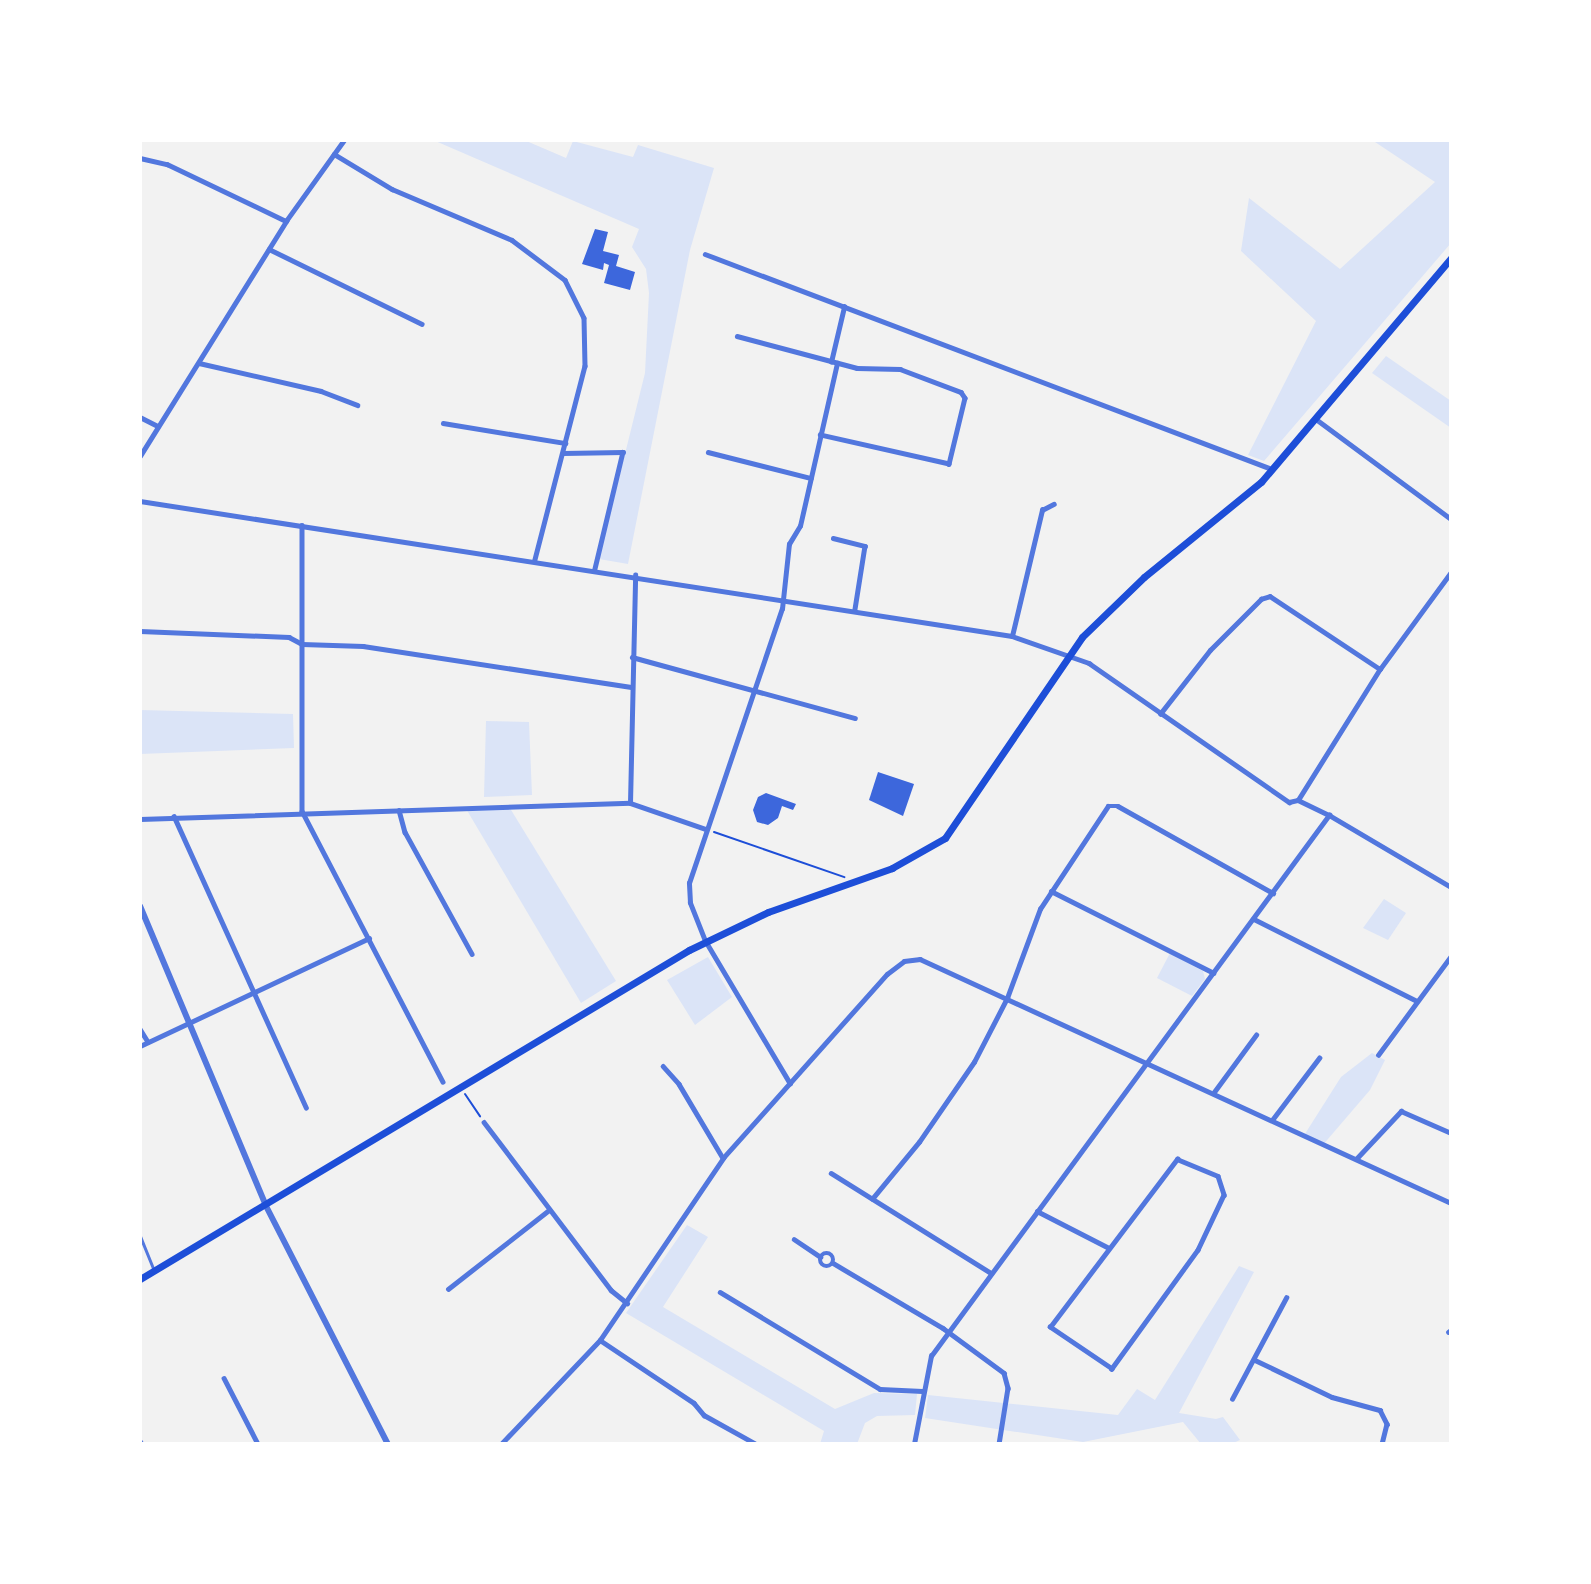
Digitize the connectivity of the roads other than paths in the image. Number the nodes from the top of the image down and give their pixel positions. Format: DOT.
graph roads {
  1 [pos="344,140"];
  2 [pos="334,154"];
  3 [pos="140,158"];
  4 [pos="286,221"];
  5 [pos="268,249"];
  6 [pos="705,254"];
  7 [pos="1451,258"];
  8 [pos="844,307"];
  9 [pos="422,324"];
  10 [pos="737,336"];
  11 [pos="834,362"];
  12 [pos="199,363"];
  13 [pos="358,405"];
  14 [pos="140,417"];
  15 [pos="1316,419"];
  16 [pos="443,423"];
  17 [pos="158,426"];
  18 [pos="820,435"];
  19 [pos="565,443"];
  20 [pos="708,452"];
  21 [pos="563,453"];
  22 [pos="140,456"];
  23 [pos="1272,469"];
  24 [pos="811,478"];
  25 [pos="140,501"];
  26 [pos="1054,504"];
  27 [pos="1451,519"];
  28 [pos="302,525"];
  29 [pos="833,538"];
  30 [pos="535,560"];
  31 [pos="595,569"];
  32 [pos="1451,572"];
  33 [pos="635,575"];
  34 [pos="784,597"];
  35 [pos="855,609"];
  36 [pos="140,631"];
  37 [pos="1013,636"];
  38 [pos="302,643"];
  39 [pos="1069,654"];
  40 [pos="632,657"];
  41 [pos="1380,669"];
  42 [pos="631,687"];
  43 [pos="756,689"];
  44 [pos="1160,714"];
  45 [pos="855,718"];
  46 [pos="1298,800"];
  47 [pos="630,803"];
  48 [pos="399,810"];
  49 [pos="302,811"];
  50 [pos="1329,815"];
  51 [pos="174,816"];
  52 [pos="140,819"];
  53 [pos="706,829"];
  54 [pos="1451,887"];
  55 [pos="1051,891"];
  56 [pos="1273,893"];
  57 [pos="140,906"];
  58 [pos="1254,919"];
  59 [pos="369,938"];
  60 [pos="705,941"];
  61 [pos="472,954"];
  62 [pos="1451,956"];
  63 [pos="1214,973"];
  64 [pos="254,994"];
  65 [pos="1007,998"];
  66 [pos="1417,1001"];
  67 [pos="189,1024"];
  68 [pos="140,1028"];
  69 [pos="1256,1035"];
  70 [pos="148,1042"];
  71 [pos="140,1046"];
  72 [pos="1378,1055"];
  73 [pos="1318,1058"];
  74 [pos="1147,1062"];
  75 [pos="663,1066"];
  76 [pos="443,1082"];
  77 [pos="790,1084"];
  78 [pos="1214,1092"];
  79 [pos="306,1107"];
  80 [pos="1272,1120"];
  81 [pos="484,1122"];
  82 [pos="1451,1133"];
  83 [pos="723,1158"];
  84 [pos="1356,1158"];
  85 [pos="831,1173"];
  86 [pos="872,1199"];
  87 [pos="1451,1203"];
  88 [pos="266,1206"];
  89 [pos="549,1210"];
  90 [pos="1037,1211"];
  91 [pos="140,1235"];
  92 [pos="794,1240"];
  93 [pos="1107,1247"];
  94 [pos="821,1257"];
  95 [pos="833,1264"];
  96 [pos="154,1271"];
  97 [pos="991,1273"];
  98 [pos="140,1279"];
  99 [pos="448,1289"];
  100 [pos="720,1292"];
  101 [pos="1286,1298"];
  102 [pos="627,1303"];
  103 [pos="948,1335"];
  104 [pos="600,1340"];
  105 [pos="1255,1360"];
  106 [pos="223,1378"];
  107 [pos="922,1391"];
  108 [pos="1232,1399"];
  109 [pos="258,1444"];
  110 [pos="388,1444"];
  111 [pos="502,1444"];
  112 [pos="756,1444"];
  113 [pos="914,1444"];
  114 [pos="999,1444"];
  115 [pos="1382,1444"];
  1 -- 2 [label="street"];
  2 -- 4 [label="street"];
  2 -- 19 [label="street"];
  3 -- 4 [label="street"];
  4 -- 5 [label="street"];
  5 -- 9 [label="street"];
  5 -- 12 [label="street"];
  6 -- 8 [label="street"];
  7 -- 15 [label="main road"];
  8 -- 11 [label="street"];
  8 -- 23 [label="street"];
  10 -- 11 [label="street"];
  11 -- 18 [label="street"];
  11 -- 18 [label="street"];
  12 -- 13 [label="street"];
  12 -- 17 [label="street"];
  14 -- 17 [label="street"];
  15 -- 23 [label="main road"];
  15 -- 27 [label="street"];
  16 -- 19 [label="street"];
  17 -- 22 [label="street"];
  18 -- 24 [label="street"];
  19 -- 21 [label="street"];
  20 -- 24 [label="street"];
  21 -- 30 [label="street"];
  21 -- 31 [label="street"];
  23 -- 39 [label="main road"];
  24 -- 34 [label="street"];
  25 -- 28 [label="street"];
  26 -- 37 [label="street"];
  28 -- 30 [label="street"];
  28 -- 38 [label="street"];
  29 -- 35 [label="street"];
  30 -- 31 [label="street"];
  31 -- 33 [label="street"];
  32 -- 41 [label="street"];
  33 -- 34 [label="street"];
  33 -- 40 [label="street"];
  34 -- 35 [label="street"];
  34 -- 43 [label="street"];
  35 -- 37 [label="street"];
  36 -- 38 [label="street"];
  37 -- 39 [label="street"];
  38 -- 42 [label="street"];
  38 -- 49 [label="street"];
  39 -- 44 [label="street"];
  39 -- 60 [label="main road"];
  40 -- 42 [label="street"];
  40 -- 43 [label="street"];
  41 -- 44 [label="street"];
  41 -- 46 [label="street"];
  42 -- 47 [label="street"];
  43 -- 45 [label="street"];
  43 -- 53 [label="street"];
  44 -- 46 [label="street"];
  46 -- 50 [label="street"];
  47 -- 48 [label="street"];
  47 -- 53 [label="street"];
  48 -- 49 [label="street"];
  48 -- 61 [label="street"];
  49 -- 51 [label="street"];
  49 -- 59 [label="street"];
  50 -- 54 [label="street"];
  50 -- 56 [label="street"];
  51 -- 52 [label="street"];
  51 -- 64 [label="street"];
  53 -- 60 [label="street"];
  55 -- 56 [label="street"];
  55 -- 63 [label="street"];
  55 -- 65 [label="street"];
  56 -- 58 [label="street"];
  57 -- 67 [label="street"];
  58 -- 63 [label="street"];
  58 -- 66 [label="street"];
  59 -- 64 [label="street"];
  59 -- 76 [label="street"];
  60 -- 77 [label="street"];
  60 -- 88 [label="main road"];
  62 -- 66 [label="street"];
  63 -- 74 [label="street"];
  64 -- 67 [label="street"];
  64 -- 79 [label="street"];
  65 -- 74 [label="street"];
  65 -- 77 [label="street"];
  65 -- 86 [label="street"];
  66 -- 72 [label="street"];
  67 -- 70 [label="street"];
  67 -- 88 [label="street"];
  68 -- 70 [label="street"];
  69 -- 78 [label="street"];
  70 -- 71 [label="street"];
  73 -- 80 [label="street"];
  74 -- 78 [label="street"];
  74 -- 90 [label="street"];
  75 -- 83 [label="street"];
  77 -- 83 [label="street"];
  78 -- 80 [label="street"];
  80 -- 84 [label="street"];
  81 -- 89 [label="street"];
  82 -- 84 [label="street"];
  83 -- 102 [label="street"];
  84 -- 87 [label="street"];
  85 -- 86 [label="street"];
  86 -- 97 [label="street"];
  88 -- 96 [label="main road"];
  88 -- 110 [label="street"];
  89 -- 99 [label="street"];
  89 -- 102 [label="street"];
  90 -- 93 [label="street"];
  90 -- 97 [label="street"];
  91 -- 96 [label="lane"];
  92 -- 94 [label="street"];
  93 -- 93 [label="street"];
  94 -- 95 [label="street"];
  94 -- 95 [label="street"];
  95 -- 103 [label="street"];
  96 -- 98 [label="main road"];
  97 -- 103 [label="street"];
  100 -- 107 [label="street"];
  101 -- 105 [label="street"];
  102 -- 104 [label="street"];
  103 -- 107 [label="street"];
  103 -- 114 [label="street"];
  104 -- 111 [label="street"];
  104 -- 112 [label="street"];
  105 -- 108 [label="street"];
  105 -- 115 [label="street"];
  106 -- 109 [label="street"];
  107 -- 113 [label="street"];
}
